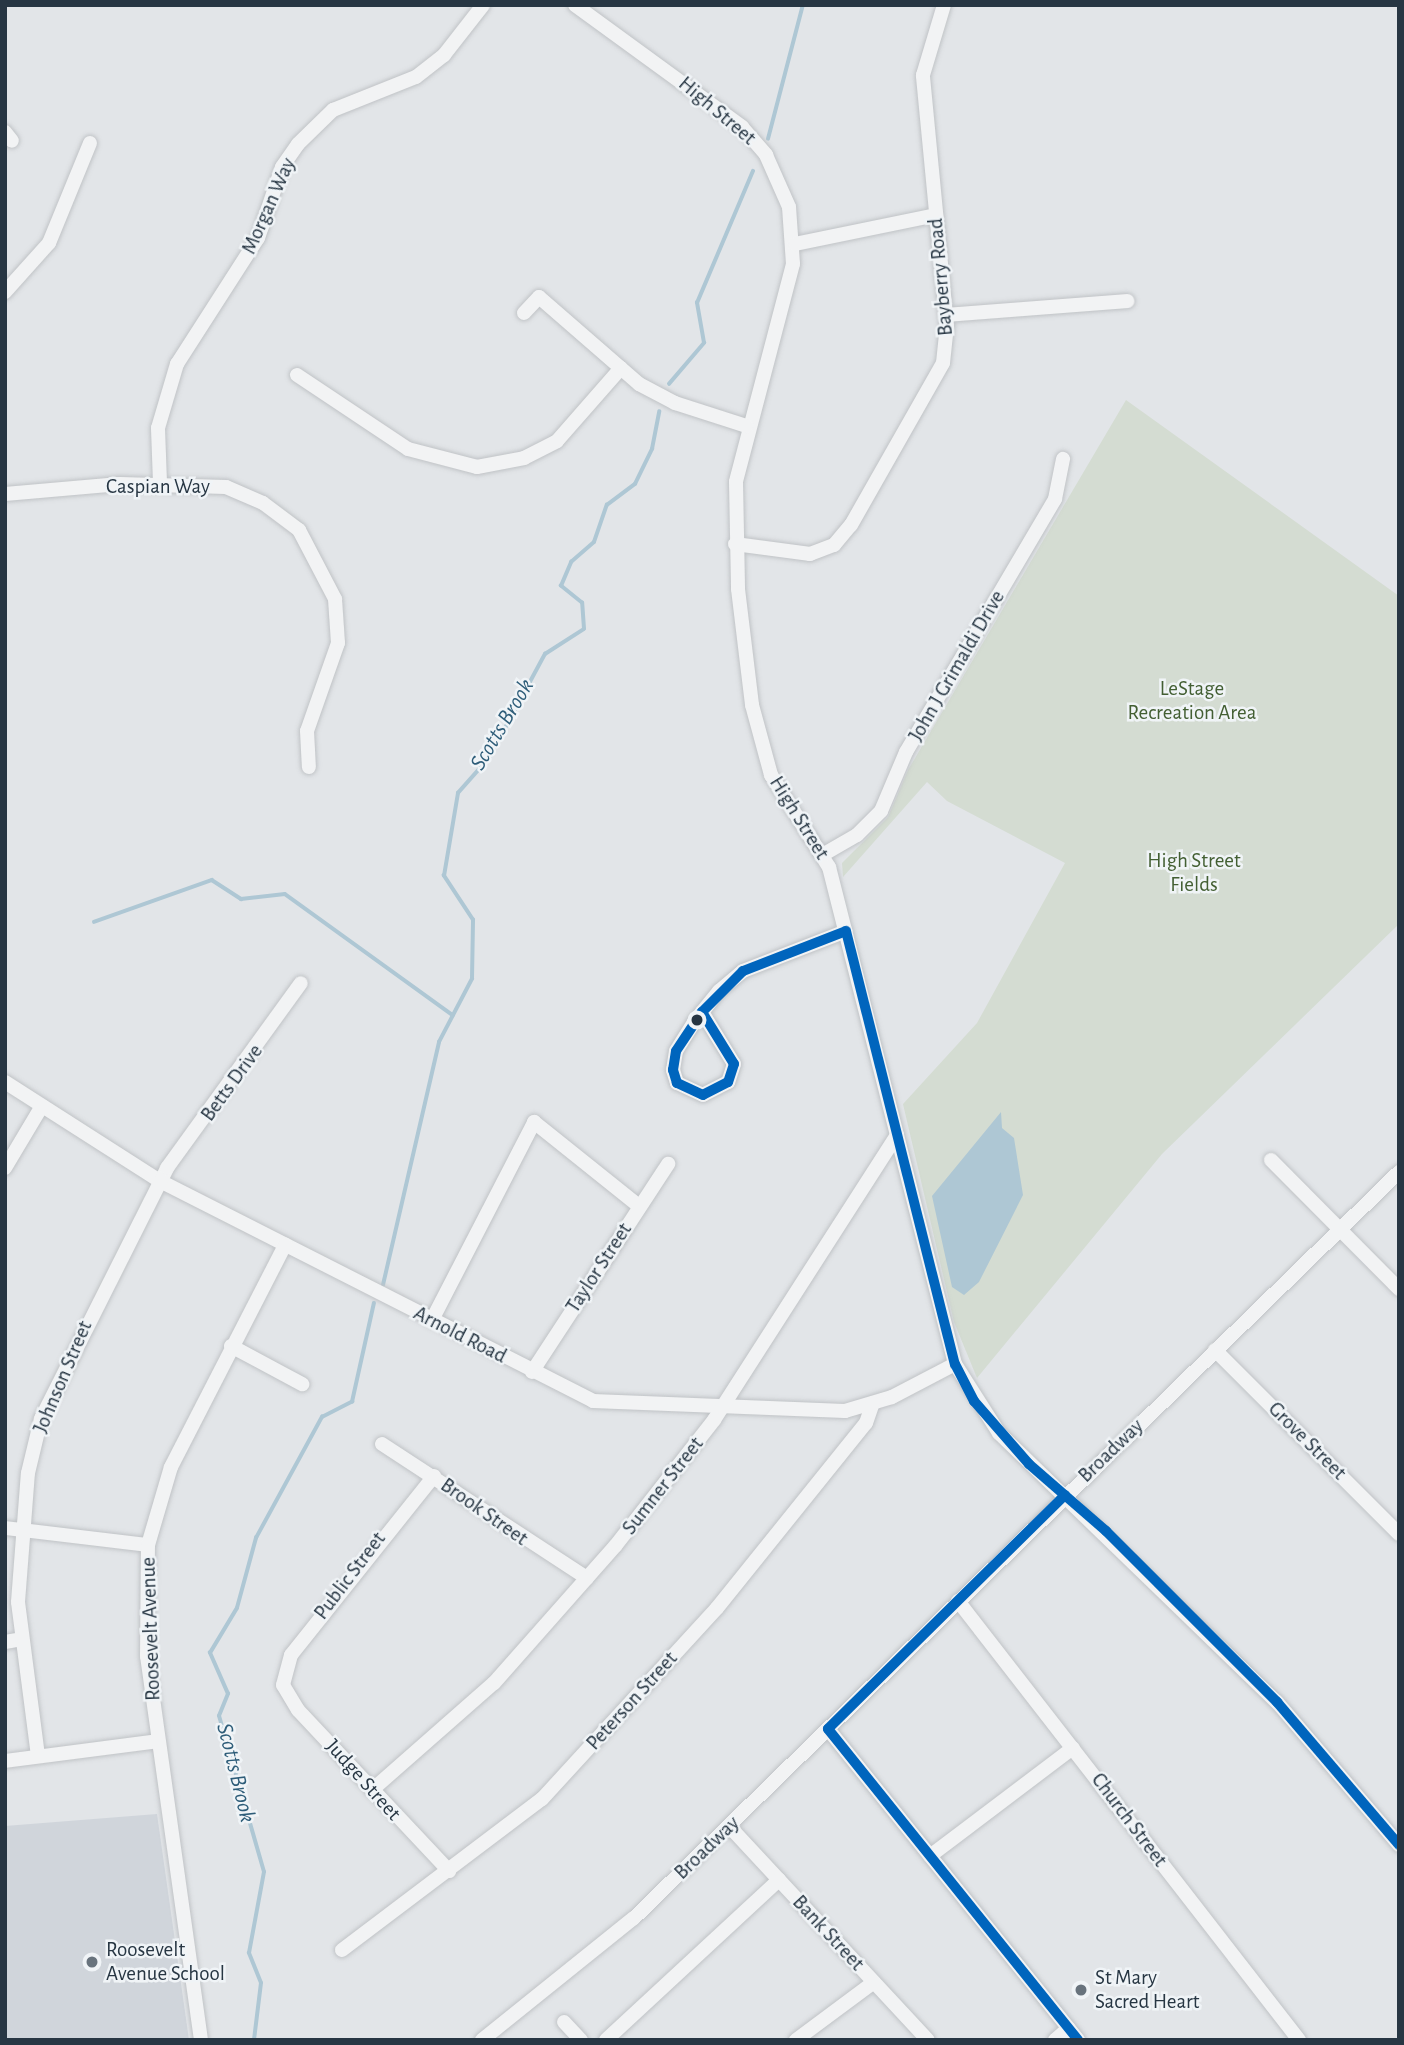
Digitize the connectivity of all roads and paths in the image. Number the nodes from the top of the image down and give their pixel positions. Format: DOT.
graph roads {
  1 [pos="483,5"];
  2 [pos="575,5"];
  3 [pos="944,5"];
  4 [pos="90,143"];
  5 [pos="936,215"];
  6 [pos="796,244"];
  7 [pos="5,292"];
  8 [pos="1127,301"];
  9 [pos="524,313"];
  10 [pos="946,315"];
  11 [pos="621,368"];
  12 [pos="297,375"];
  13 [pos="746,426"];
  14 [pos="1063,459"];
  15 [pos="160,483"];
  16 [pos="5,494"];
  17 [pos="735,544"];
  18 [pos="309,766"];
  19 [pos="824,854"];
  20 [pos="846,931"];
  21 [pos="302,983"];
  22 [pos="702,1012"];
  23 [pos="5,1082"];
  24 [pos="42,1106"];
  25 [pos="897,1135"];
  26 [pos="1271,1160"];
  27 [pos="668,1164"];
  28 [pos="5,1168"];
  29 [pos="1399,1172"];
  30 [pos="160,1181"];
  31 [pos="639,1206"];
  32 [pos="1340,1230"];
  33 [pos="285,1245"];
  34 [pos="1399,1289"];
  35 [pos="432,1321"];
  36 [pos="231,1346"];
  37 [pos="1215,1350"];
  38 [pos="955,1364"];
  39 [pos="532,1372"];
  40 [pos="302,1384"];
  41 [pos="873,1403"];
  42 [pos="720,1411"];
  43 [pos="382,1444"];
  44 [pos="434,1476"];
  45 [pos="1065,1495"];
  46 [pos="5,1528"];
  47 [pos="24,1529"];
  48 [pos="1399,1534"];
  49 [pos="148,1545"];
  50 [pos="587,1578"];
  51 [pos="958,1601"];
  52 [pos="22,1639"];
  53 [pos="5,1642"];
  54 [pos="283,1685"];
  55 [pos="828,1729"];
  56 [pos="158,1741"];
  57 [pos="1073,1748"];
  58 [pos="38,1756"];
  59 [pos="5,1761"];
  60 [pos="372,1790"];
  61 [pos="729,1826"];
  62 [pos="1399,1845"];
  63 [pos="930,1856"];
  64 [pos="449,1871"];
  65 [pos="779,1880"];
  66 [pos="342,1950"];
  67 [pos="874,1982"];
  68 [pos="564,2022"];
  69 [pos="1074,2034"];
  70 [pos="201,2040"];
  71 [pos="482,2040"];
  72 [pos="581,2040"];
  73 [pos="606,2040"];
  74 [pos="796,2040"];
  75 [pos="928,2040"];
  76 [pos="1055,2040"];
  77 [pos="1299,2040"];
  1 -- 15 [label="street, Morgan Way"];
  2 -- 6 [label="street, High Street"];
  3 -- 5 [label="street, Bayberry Road"];
  4 -- 7 [label="street"];
  5 -- 6 [label="street"];
  5 -- 10 [label="street, Bayberry Road"];
  6 -- 13 [label="street, High Street"];
  8 -- 10 [label="street"];
  9 -- 11 [label="street"];
  10 -- 17 [label="street, Bayberry Road"];
  11 -- 12 [label="street"];
  11 -- 13 [label="street"];
  13 -- 17 [label="street, High Street"];
  14 -- 19 [label="street, John J Grimaldi Drive"];
  15 -- 16 [label="street, Caspian Way"];
  15 -- 18 [label="street, Caspian Way"];
  17 -- 19 [label="street, High Street"];
  19 -- 20 [label="street, High Street"];
  20 -- 22 [label="street"];
  20 -- 25 [label="street, High Street"];
  21 -- 30 [label="street, Betts Drive"];
  22 -- 22 [label="street"];
  23 -- 24 [label="street, Arnold Road"];
  24 -- 28 [label="street"];
  24 -- 30 [label="street, Arnold Road"];
  25 -- 38 [label="street, High Street"];
  25 -- 42 [label="street, Sumner Street"];
  26 -- 32 [label="street"];
  27 -- 31 [label="street, Taylor Street"];
  29 -- 32 [label="street, Broadway"];
  30 -- 33 [label="street, Arnold Road"];
  30 -- 47 [label="street, Johnson Street"];
  31 -- 35 [label="street"];
  31 -- 39 [label="street, Taylor Street"];
  32 -- 34 [label="street"];
  32 -- 37 [label="street, Broadway"];
  33 -- 35 [label="street, Arnold Road"];
  33 -- 36 [label="street, Roosevelt Avenue"];
  35 -- 39 [label="street, Arnold Road"];
  36 -- 40 [label="street"];
  36 -- 49 [label="street, Roosevelt Avenue"];
  37 -- 45 [label="street, Broadway"];
  37 -- 48 [label="street, Grove Street"];
  38 -- 41 [label="street, Arnold Road"];
  38 -- 45 [label="street, High Street"];
  39 -- 42 [label="street, Arnold Road"];
  41 -- 42 [label="street, Arnold Road"];
  41 -- 64 [label="street, Peterson Street"];
  42 -- 50 [label="street, Sumner Street"];
  43 -- 44 [label="street, Brook Street"];
  44 -- 50 [label="street, Brook Street"];
  44 -- 54 [label="street, Public Street"];
  45 -- 51 [label="street, Broadway"];
  45 -- 62 [label="street, High Street"];
  46 -- 47 [label="street"];
  47 -- 49 [label="street"];
  47 -- 52 [label="street, Johnson Street"];
  49 -- 56 [label="street, Roosevelt Avenue"];
  50 -- 60 [label="street, Sumner Street"];
  51 -- 55 [label="street, Broadway"];
  51 -- 57 [label="street, Church Street"];
  52 -- 53 [label="street"];
  52 -- 58 [label="street, Johnson Street"];
  54 -- 60 [label="street, Judge Street"];
  55 -- 61 [label="street, Broadway"];
  55 -- 63 [label="street"];
  56 -- 58 [label="street"];
  56 -- 70 [label="street, Roosevelt Avenue"];
  57 -- 63 [label="street"];
  57 -- 77 [label="street, Church Street"];
  58 -- 59 [label="street"];
  60 -- 64 [label="street, Judge Street"];
  61 -- 65 [label="street, Bank Street"];
  61 -- 71 [label="street, Broadway"];
  63 -- 69 [label="street"];
  64 -- 66 [label="street, Peterson Street"];
  65 -- 67 [label="street, Bank Street"];
  65 -- 73 [label="street"];
  67 -- 74 [label="street"];
  67 -- 75 [label="street, Bank Street"];
  68 -- 72 [label="street"];
  69 -- 76 [label="street"];
}
